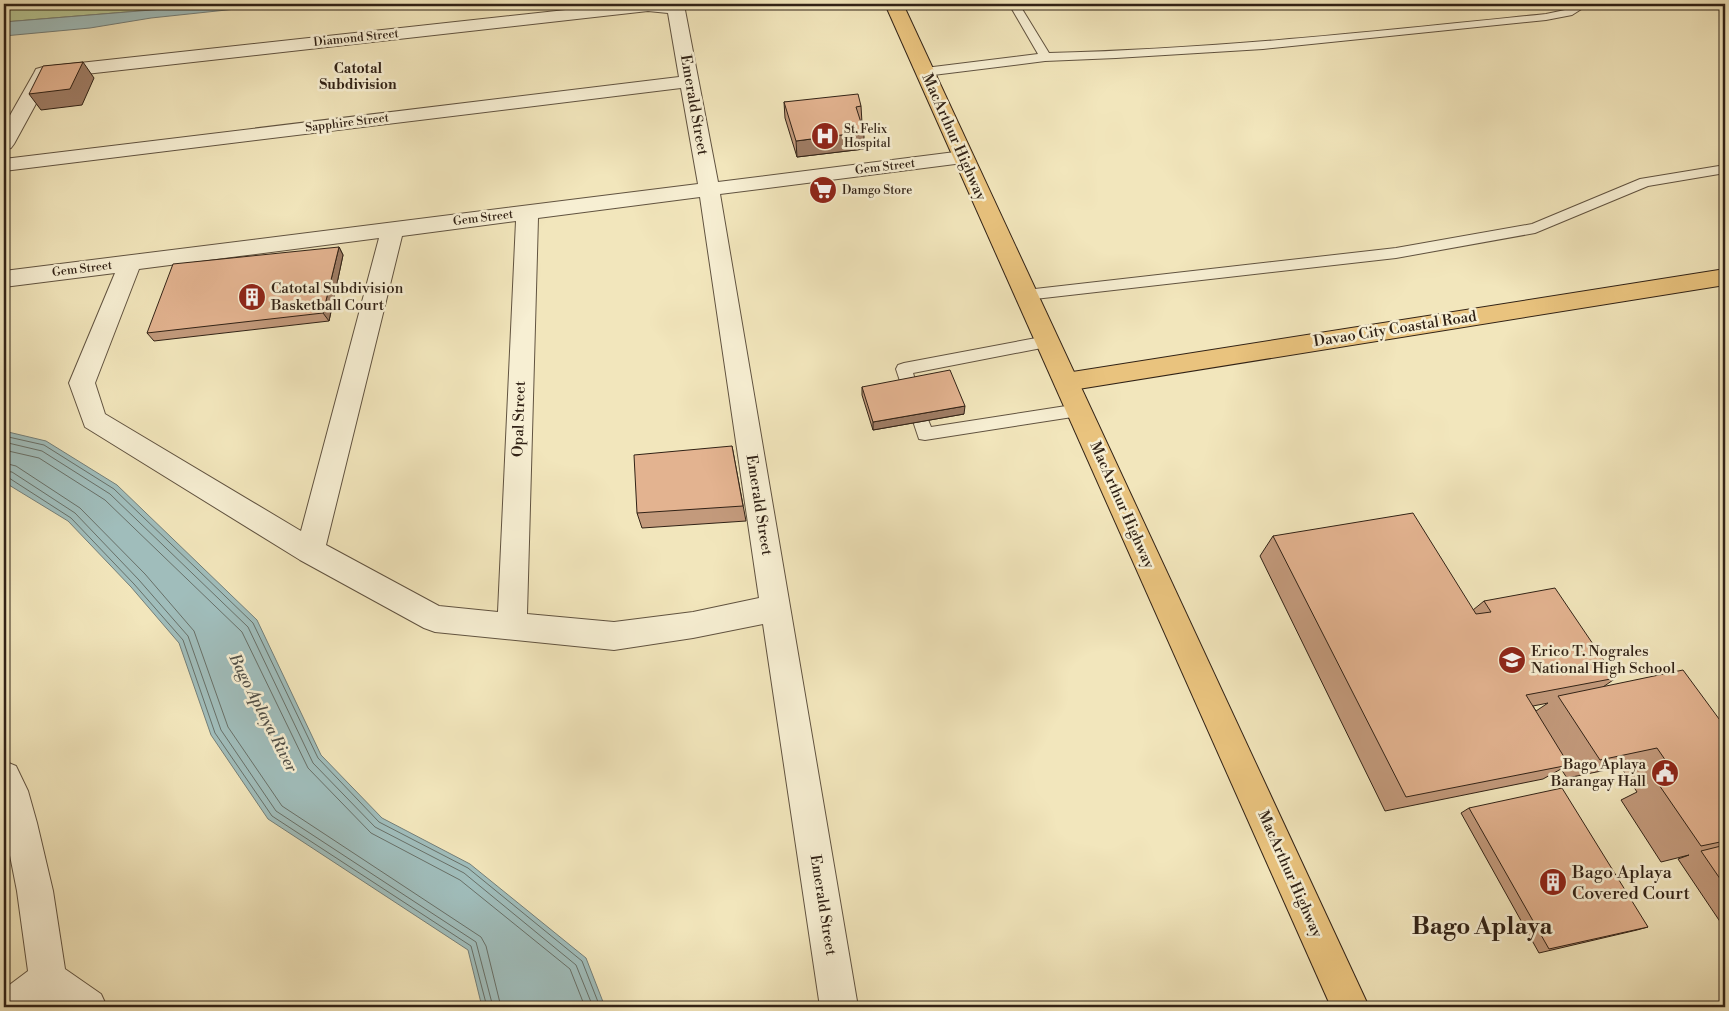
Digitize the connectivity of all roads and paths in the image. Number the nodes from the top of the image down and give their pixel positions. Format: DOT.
graph roads {
  1 [pos="894,4"];
  2 [pos="1014,4"];
  3 [pos="1576,4"];
  4 [pos="669,8"];
  5 [pos="1046,57"];
  6 [pos="924,72"];
  7 [pos="690,81"];
  8 [pos="4,144"];
  9 [pos="963,157"];
  10 [pos="4,165"];
  11 [pos="1725,170"];
  12 [pos="709,189"];
  13 [pos="527,212"];
  14 [pos="392,230"];
  15 [pos="130,263"];
  16 [pos="1725,277"];
  17 [pos="4,279"];
  18 [pos="1026,295"];
  19 [pos="1048,342"];
  20 [pos="910,386"];
  21 [pos="1072,396"];
  22 [pos="921,421"];
  23 [pos="310,552"];
  24 [pos="775,608"];
  25 [pos="512,626"];
  26 [pos="4,777"];
  27 [pos="48,979"];
  28 [pos="10,1007"];
  29 [pos="88,1007"];
  30 [pos="839,1007"];
  31 [pos="1350,1007"];
  1 -- 6 [label="main road, MacArthur Highway"];
  2 -- 5 [label="lane"];
  3 -- 5 [label="lane"];
  4 -- 7 [label="street, Emerald Street"];
  4 -- 8 [label="street, Diamond Street"];
  5 -- 6 [label="lane"];
  6 -- 9 [label="main road, MacArthur Highway"];
  7 -- 10 [label="street, Sapphire Street"];
  7 -- 12 [label="street, Emerald Street"];
  9 -- 12 [label="street, Gem Street"];
  9 -- 18 [label="main road, MacArthur Highway"];
  11 -- 18 [label="lane"];
  12 -- 13 [label="street, Gem Street"];
  12 -- 24 [label="street, Emerald Street"];
  13 -- 14 [label="street, Gem Street"];
  13 -- 25 [label="street, Opal Street"];
  14 -- 15 [label="street, Gem Street"];
  14 -- 23 [label="street"];
  15 -- 17 [label="street, Gem Street"];
  15 -- 23 [label="street"];
  16 -- 21 [label="main road, Davao City Coastal Road"];
  18 -- 19 [label="main road, MacArthur Highway"];
  19 -- 20 [label="lane"];
  19 -- 21 [label="main road, MacArthur Highway"];
  21 -- 22 [label="lane"];
  21 -- 31 [label="main road, MacArthur Highway"];
  23 -- 25 [label="street"];
  24 -- 25 [label="street"];
  24 -- 30 [label="street, Emerald Street"];
  26 -- 27 [label="street"];
  27 -- 28 [label="street"];
  27 -- 29 [label="street"];
}
